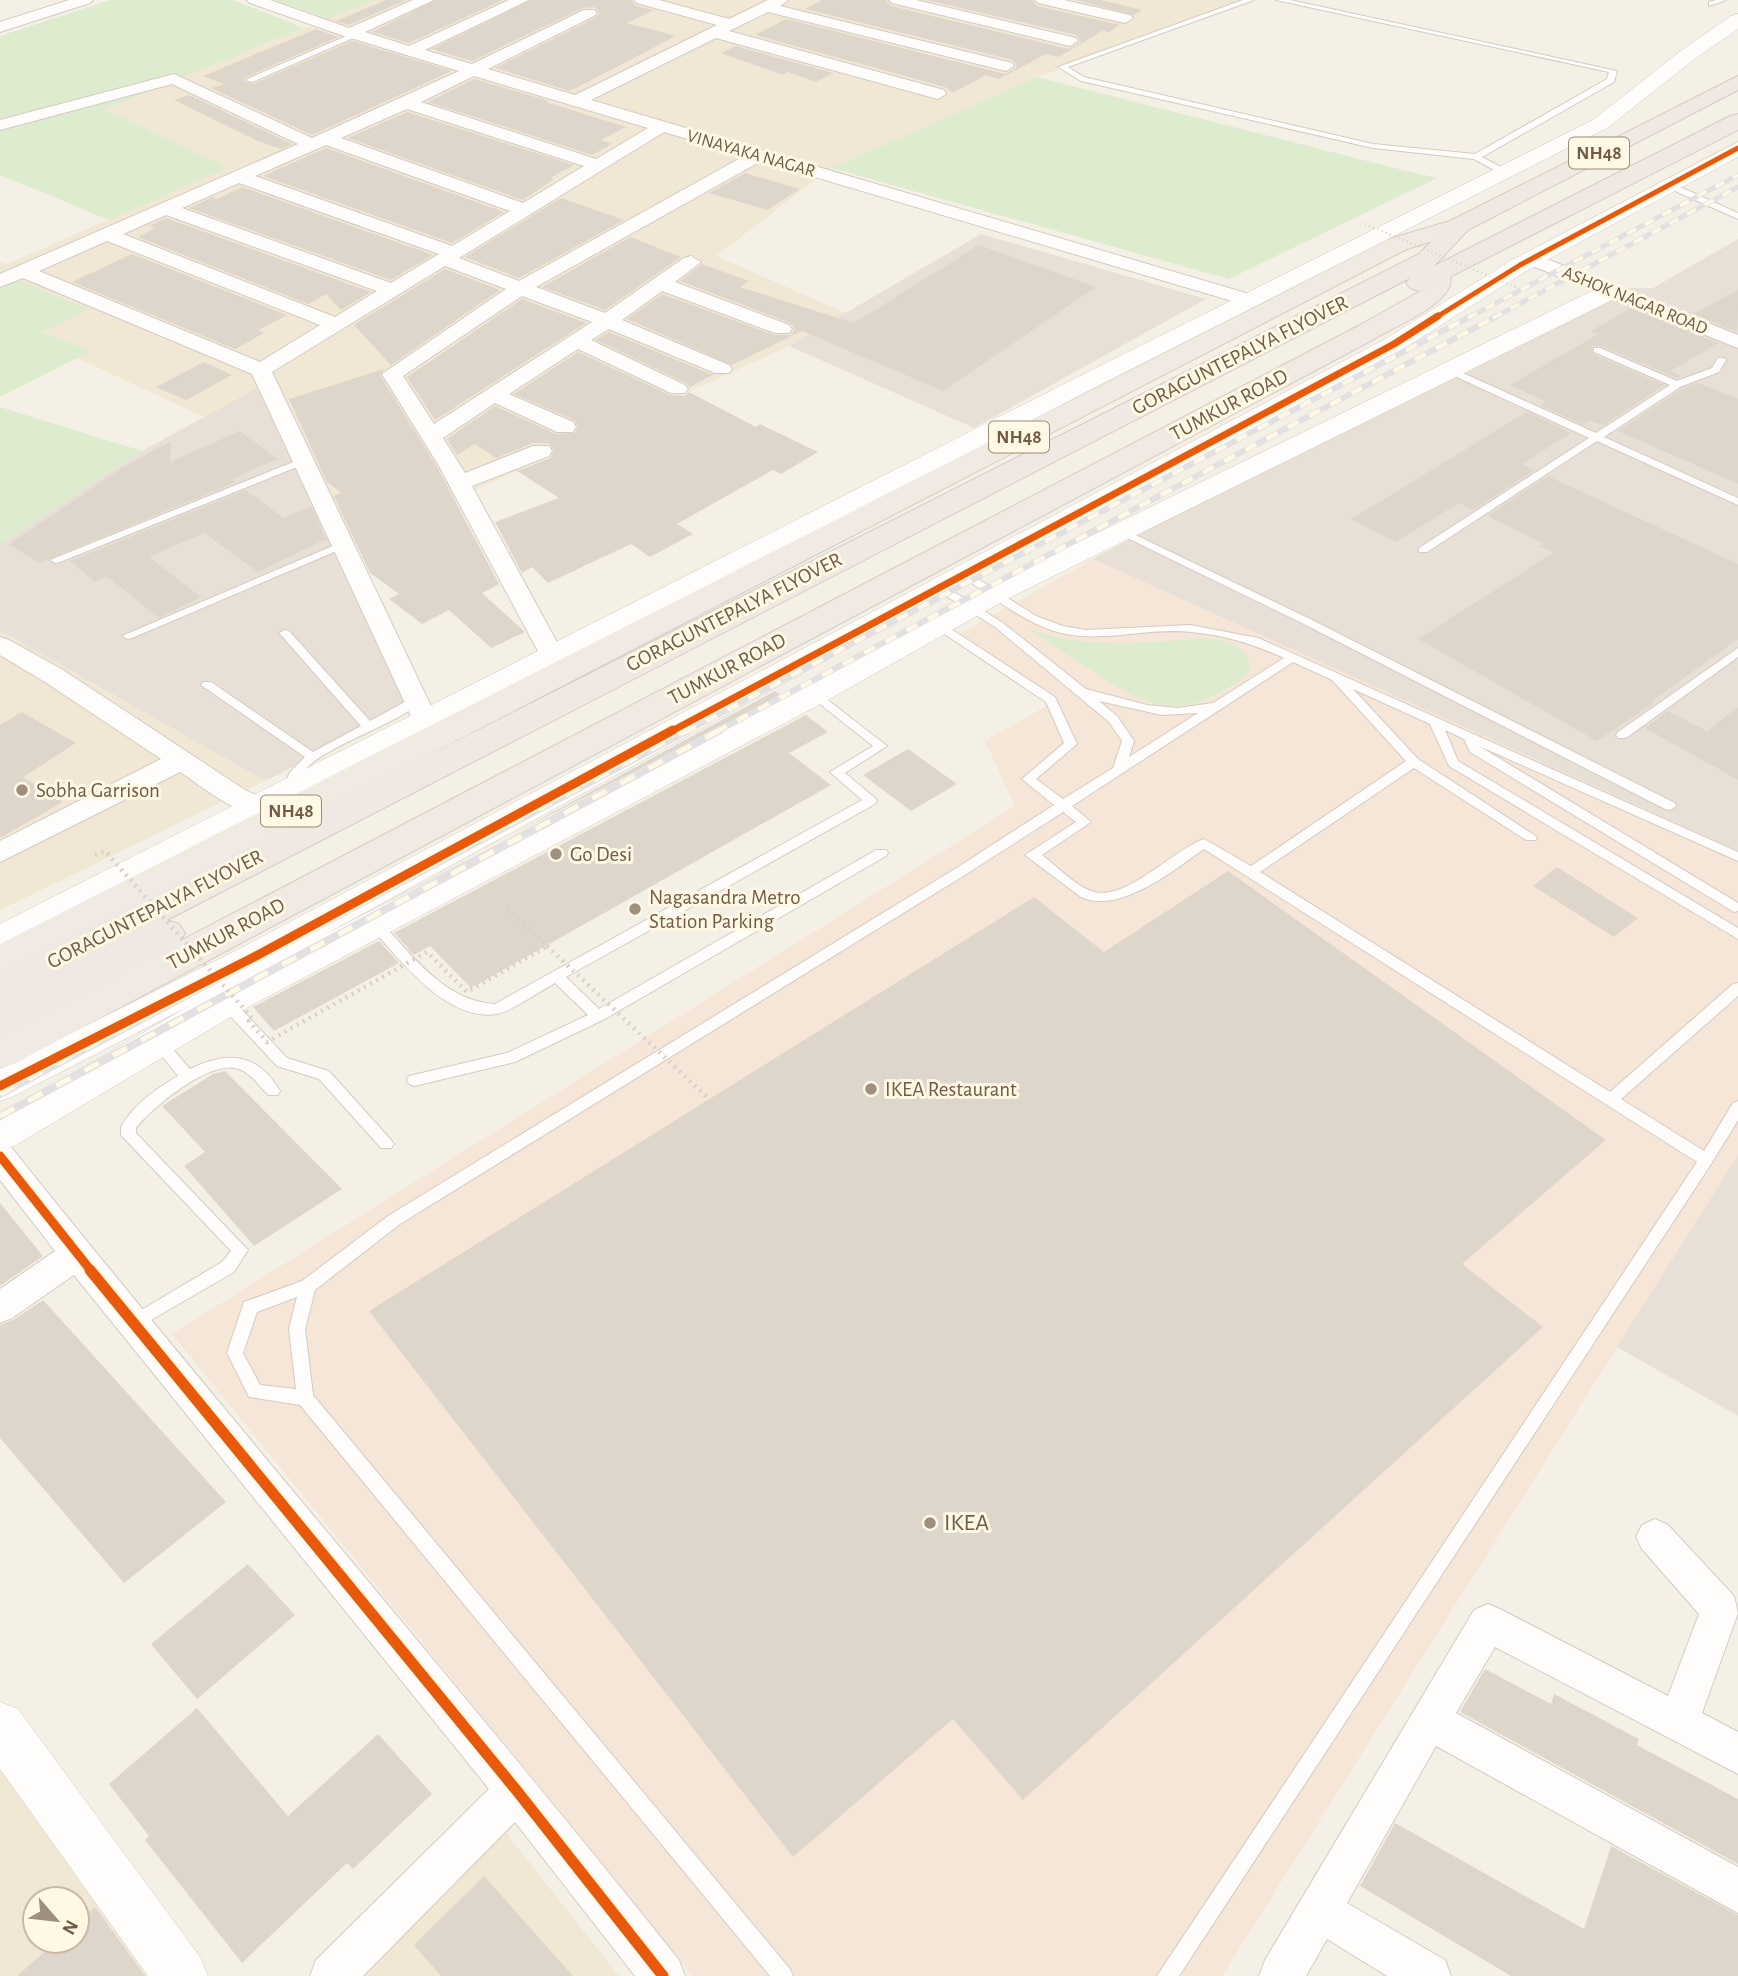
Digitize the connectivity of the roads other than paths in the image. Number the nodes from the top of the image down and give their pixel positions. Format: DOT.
graph roads {
  1 [pos="85,0"];
  2 [pos="255,0"];
  3 [pos="426,0"];
  4 [pos="521,0"];
  5 [pos="642,0"];
  6 [pos="897,0"];
  7 [pos="1043,0"];
  8 [pos="1250,0"];
  9 [pos="1280,0"];
  10 [pos="1722,0"];
  11 [pos="773,3"];
  12 [pos="1712,4"];
  13 [pos="589,13"];
  14 [pos="1125,18"];
  15 [pos="1738,20"];
  16 [pos="730,24"];
  17 [pos="0,27"];
  18 [pos="715,32"];
  19 [pos="353,34"];
  20 [pos="1070,41"];
  21 [pos="410,51"];
  22 [pos="1006,66"];
  23 [pos="474,71"];
  24 [pos="249,80"];
  25 [pos="1738,82"];
  26 [pos="938,94"];
  27 [pos="576,102"];
  28 [pos="406,103"];
  29 [pos="1738,121"];
  30 [pos="0,125"];
  31 [pos="662,127"];
  32 [pos="317,141"];
  33 [pos="1738,148"];
  34 [pos="757,156"];
  35 [pos="1476,156"];
  36 [pos="598,166"];
  37 [pos="1505,173"];
  38 [pos="238,176"];
  39 [pos="1669,185"];
  40 [pos="164,208"];
  41 [pos="526,210"];
  42 [pos="1738,216"];
  43 [pos="1461,225"];
  44 [pos="107,233"];
  45 [pos="449,256"];
  46 [pos="1532,259"];
  47 [pos="691,262"];
  48 [pos="1433,266"];
  49 [pos="22,271"];
  50 [pos="0,281"];
  51 [pos="661,284"];
  52 [pos="519,289"];
  53 [pos="393,290"];
  54 [pos="1611,291"];
  55 [pos="1249,300"];
  56 [pos="607,321"];
  57 [pos="335,324"];
  58 [pos="782,329"];
  59 [pos="577,341"];
  60 [pos="1738,342"];
  61 [pos="1394,344"];
  62 [pos="1597,349"];
  63 [pos="1721,359"];
  64 [pos="722,369"];
  65 [pos="261,370"];
  66 [pos="1451,371"];
  67 [pos="1677,385"];
  68 [pos="678,390"];
  69 [pos="496,396"];
  70 [pos="565,427"];
  71 [pos="432,436"];
  72 [pos="1594,437"];
  73 [pos="541,451"];
  74 [pos="303,461"];
  75 [pos="460,483"];
  76 [pos="1738,502"];
  77 [pos="1121,531"];
  78 [pos="342,545"];
  79 [pos="1423,550"];
  80 [pos="56,560"];
  81 [pos="951,580"];
  82 [pos="997,593"];
  83 [pos="970,608"];
  84 [pos="938,625"];
  85 [pos="285,633"];
  86 [pos="128,636"];
  87 [pos="0,645"];
  88 [pos="1738,653"];
  89 [pos="553,657"];
  90 [pos="1293,657"];
  91 [pos="1335,676"];
  92 [pos="207,685"];
  93 [pos="1082,692"];
  94 [pos="815,694"];
  95 [pos="1233,697"];
  96 [pos="421,712"];
  97 [pos="1435,721"];
  98 [pos="370,728"];
  99 [pos="1622,735"];
  100 [pos="1468,736"];
  101 [pos="313,757"];
  102 [pos="181,760"];
  103 [pos="1414,762"];
  104 [pos="1118,770"];
  105 [pos="291,791"];
  106 [pos="1670,806"];
  107 [pos="259,807"];
  108 [pos="1062,807"];
  109 [pos="1531,837"];
  110 [pos="0,853"];
  111 [pos="881,853"];
  112 [pos="1738,857"];
  113 [pos="1250,873"];
  114 [pos="1734,907"];
  115 [pos="375,924"];
  116 [pos="1738,934"];
  117 [pos="0,939"];
  118 [pos="0,960"];
  119 [pos="556,975"];
  120 [pos="1738,988"];
  121 [pos="0,989"];
  122 [pos="226,1002"];
  123 [pos="598,1016"];
  124 [pos="0,1020"];
  125 [pos="167,1052"];
  126 [pos="0,1053"];
  127 [pos="189,1078"];
  128 [pos="414,1080"];
  129 [pos="0,1086"];
  130 [pos="273,1091"];
  131 [pos="1611,1100"];
  132 [pos="1738,1107"];
  133 [pos="0,1135"];
  134 [pos="386,1144"];
  135 [pos="0,1156"];
  136 [pos="1706,1160"];
  137 [pos="76,1254"];
  138 [pos="308,1286"];
  139 [pos="0,1308"];
  140 [pos="134,1323"];
  141 [pos="305,1398"];
  142 [pos="1655,1537"];
  143 [pos="1429,1720"];
  144 [pos="1678,1723"];
  145 [pos="0,1727"];
  146 [pos="1738,1754"];
  147 [pos="516,1791"];
  148 [pos="1738,1891"];
  149 [pos="1320,1910"];
  150 [pos="181,1976"];
  151 [pos="332,1976"];
  152 [pos="663,1976"];
  153 [pos="783,1976"];
  154 [pos="1167,1976"];
  155 [pos="1281,1976"];
  156 [pos="1429,1976"];
  1 -- 17 [label="street"];
  2 -- 19 [label="street, VINAYAKA NAGAR"];
  3 -- 19 [label="street"];
  4 -- 21 [label="street"];
  5 -- 16 [label="street"];
  6 -- 20 [label="street"];
  7 -- 14 [label="street"];
  8 -- 35 [label="lane"];
  9 -- 35 [label="lane"];
  10 -- 12 [label="lane"];
  11 -- 16 [label="street"];
  11 -- 22 [label="street"];
  13 -- 23 [label="street"];
  15 -- 37 [label="street"];
  16 -- 18 [label="street"];
  18 -- 26 [label="street"];
  18 -- 27 [label="street"];
  19 -- 21 [label="street, VINAYAKA NAGAR"];
  19 -- 24 [label="lane"];
  21 -- 23 [label="street, VINAYAKA NAGAR"];
  23 -- 27 [label="street, VINAYAKA NAGAR"];
  23 -- 28 [label="street"];
  25 -- 43 [label="highway, NH48"];
  27 -- 31 [label="street, VINAYAKA NAGAR"];
  28 -- 32 [label="street"];
  28 -- 36 [label="street"];
  29 -- 48 [label="highway, NH48"];
  30 -- 32 [label="street"];
  31 -- 34 [label="street, VINAYAKA NAGAR"];
  31 -- 36 [label="street"];
  32 -- 38 [label="street"];
  32 -- 41 [label="street"];
  33 -- 39 [label="street"];
  34 -- 52 [label="street"];
  34 -- 55 [label="street, VINAYAKA NAGAR"];
  35 -- 37 [label="lane"];
  36 -- 41 [label="street"];
  37 -- 55 [label="street"];
  38 -- 40 [label="street"];
  38 -- 45 [label="street"];
  39 -- 42 [label="lane"];
  39 -- 46 [label="street"];
  40 -- 44 [label="street"];
  40 -- 53 [label="street"];
  41 -- 45 [label="street"];
  43 -- 48 [label="highway, GORAGUNTEPALYA FLYOVER"];
  43 -- 118 [label="highway, NH48"];
  44 -- 49 [label="street"];
  44 -- 57 [label="street"];
  45 -- 52 [label="street"];
  45 -- 53 [label="street"];
  46 -- 54 [label="street, ASHOK NAGAR ROAD"];
  46 -- 61 [label="street"];
  47 -- 51 [label="street"];
  48 -- 121 [label="highway, GORAGUNTEPALYA FLYOVER"];
  48 -- 124 [label="highway, GORAGUNTEPALYA FLYOVER"];
  48 -- 126 [label="highway, TUMKUR ROAD"];
  49 -- 50 [label="street"];
  49 -- 65 [label="street"];
  51 -- 56 [label="street"];
  51 -- 58 [label="street"];
  52 -- 56 [label="street"];
  52 -- 71 [label="street"];
  53 -- 57 [label="street"];
  54 -- 60 [label="street, ASHOK NAGAR ROAD"];
  54 -- 66 [label="street"];
  55 -- 89 [label="street"];
  56 -- 59 [label="street"];
  56 -- 64 [label="street"];
  57 -- 65 [label="street"];
  59 -- 68 [label="street"];
  59 -- 69 [label="street"];
  61 -- 66 [label="street"];
  61 -- 81 [label="street"];
  62 -- 67 [label="lane"];
  63 -- 67 [label="lane"];
  65 -- 74 [label="street"];
  66 -- 72 [label="lane"];
  66 -- 77 [label="street"];
  67 -- 72 [label="lane"];
  69 -- 70 [label="street"];
  69 -- 71 [label="street"];
  71 -- 75 [label="street"];
  72 -- 76 [label="lane"];
  72 -- 79 [label="lane"];
  73 -- 75 [label="street"];
  74 -- 78 [label="street"];
  74 -- 80 [label="lane"];
  75 -- 89 [label="street"];
  77 -- 82 [label="street"];
  77 -- 106 [label="lane"];
  78 -- 86 [label="lane"];
  78 -- 96 [label="street"];
  81 -- 82 [label="lane"];
  81 -- 83 [label="lane"];
  81 -- 129 [label="street"];
  82 -- 83 [label="street"];
  82 -- 90 [label="lane"];
  83 -- 84 [label="street"];
  83 -- 93 [label="lane"];
  84 -- 94 [label="street"];
  84 -- 108 [label="lane"];
  85 -- 98 [label="lane"];
  87 -- 102 [label="street"];
  88 -- 99 [label="lane"];
  89 -- 96 [label="street"];
  90 -- 91 [label="lane"];
  90 -- 95 [label="lane"];
  91 -- 97 [label="lane"];
  91 -- 103 [label="lane"];
  92 -- 101 [label="lane"];
  93 -- 95 [label="lane"];
  93 -- 104 [label="lane"];
  94 -- 115 [label="street"];
  94 -- 119 [label="lane"];
  95 -- 104 [label="lane"];
  96 -- 98 [label="lane"];
  96 -- 105 [label="street"];
  97 -- 100 [label="lane"];
  97 -- 116 [label="lane"];
  98 -- 101 [label="lane"];
  100 -- 112 [label="lane"];
  100 -- 114 [label="lane"];
  101 -- 105 [label="lane"];
  102 -- 107 [label="street"];
  102 -- 110 [label="street"];
  103 -- 109 [label="lane"];
  103 -- 113 [label="lane"];
  104 -- 108 [label="lane"];
  105 -- 107 [label="street"];
  107 -- 117 [label="street"];
  108 -- 113 [label="lane"];
  108 -- 138 [label="lane"];
  111 -- 123 [label="lane"];
  113 -- 131 [label="lane"];
  115 -- 119 [label="lane"];
  115 -- 122 [label="street"];
  119 -- 123 [label="lane"];
  120 -- 131 [label="lane"];
  122 -- 125 [label="street"];
  122 -- 134 [label="lane"];
  123 -- 128 [label="lane"];
  125 -- 127 [label="lane"];
  125 -- 133 [label="street"];
  127 -- 130 [label="lane"];
  127 -- 140 [label="lane"];
  131 -- 136 [label="lane"];
  132 -- 136 [label="lane"];
  135 -- 137 [label="street"];
  136 -- 154 [label="lane"];
  137 -- 139 [label="street"];
  137 -- 140 [label="street"];
  138 -- 141 [label="lane"];
  138 -- 141 [label="lane"];
  140 -- 147 [label="street"];
  141 -- 153 [label="lane"];
  142 -- 144 [label="street"];
  143 -- 144 [label="street"];
  143 -- 148 [label="street"];
  143 -- 149 [label="street"];
  144 -- 146 [label="street"];
  145 -- 150 [label="street"];
  147 -- 151 [label="street"];
  147 -- 152 [label="street"];
  149 -- 155 [label="street"];
  149 -- 156 [label="street"];
}
